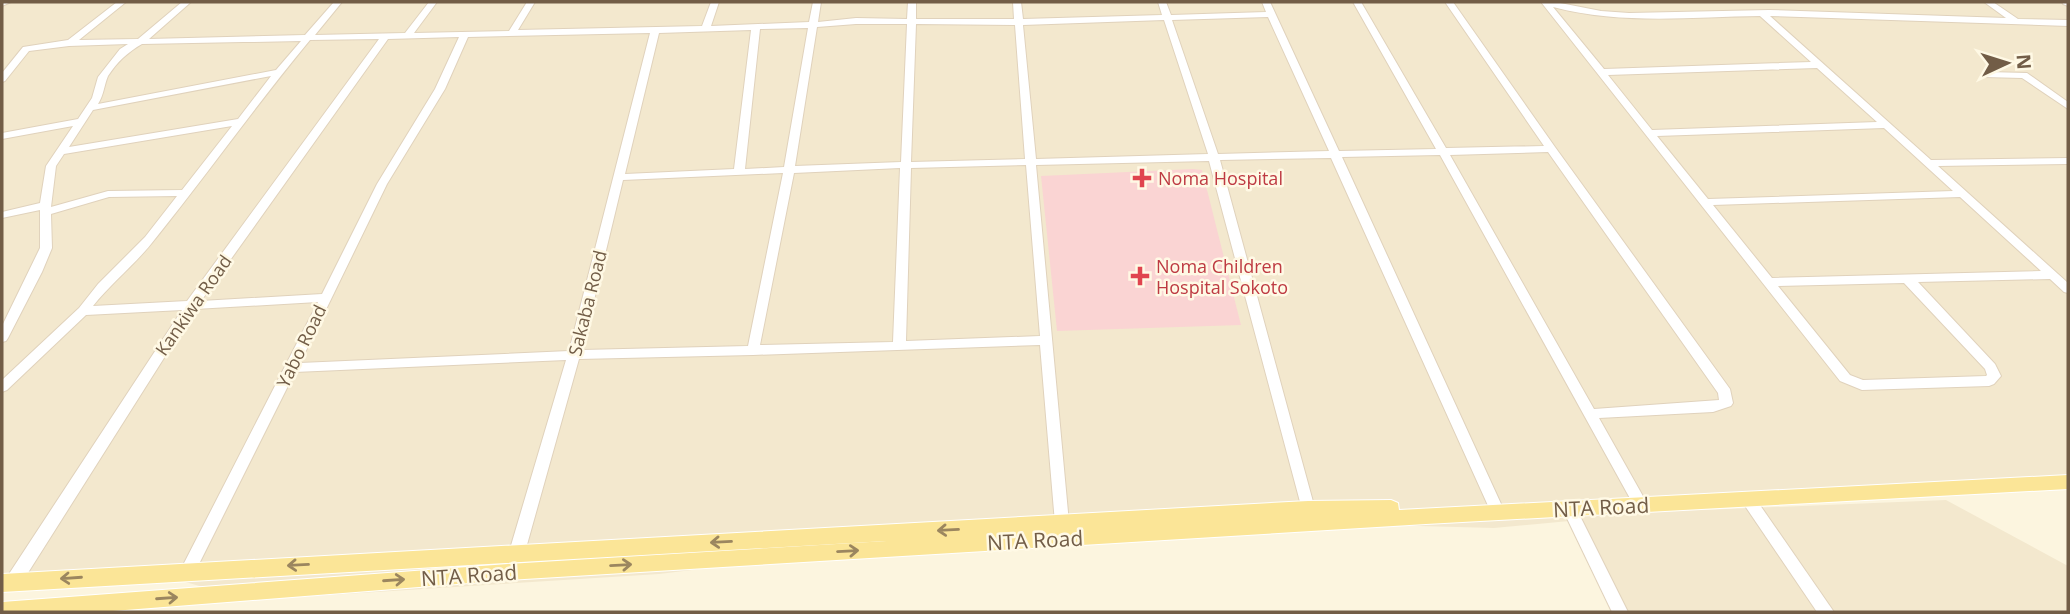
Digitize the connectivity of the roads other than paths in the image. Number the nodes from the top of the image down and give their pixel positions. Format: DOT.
graph roads {
  1 [pos="7,2"];
  2 [pos="122,2"];
  3 [pos="187,2"];
  4 [pos="338,2"];
  5 [pos="433,2"];
  6 [pos="531,2"];
  7 [pos="715,2"];
  8 [pos="817,2"];
  9 [pos="912,2"];
  10 [pos="1017,2"];
  11 [pos="1162,2"];
  12 [pos="1266,2"];
  13 [pos="1357,2"];
  14 [pos="1449,2"];
  15 [pos="1546,2"];
  16 [pos="1802,2"];
  17 [pos="1987,2"];
  18 [pos="2,3"];
  19 [pos="1762,13"];
  20 [pos="1271,14"];
  21 [pos="1815,14"];
  22 [pos="1168,18"];
  23 [pos="910,20"];
  24 [pos="1020,22"];
  25 [pos="2016,22"];
  26 [pos="2068,23"];
  27 [pos="812,25"];
  28 [pos="756,27"];
  29 [pos="706,28"];
  30 [pos="655,30"];
  31 [pos="512,33"];
  32 [pos="464,35"];
  33 [pos="407,36"];
  34 [pos="385,37"];
  35 [pos="305,40"];
  36 [pos="141,41"];
  37 [pos="69,43"];
  38 [pos="1818,65"];
  39 [pos="279,72"];
  40 [pos="1602,72"];
  41 [pos="1987,75"];
  42 [pos="2,79"];
  43 [pos="2068,106"];
  44 [pos="91,108"];
  45 [pos="242,121"];
  46 [pos="79,122"];
  47 [pos="1888,125"];
  48 [pos="1648,133"];
  49 [pos="2,136"];
  50 [pos="1551,149"];
  51 [pos="60,152"];
  52 [pos="1443,152"];
  53 [pos="1336,156"];
  54 [pos="1214,158"];
  55 [pos="2068,161"];
  56 [pos="1032,163"];
  57 [pos="1930,163"];
  58 [pos="905,165"];
  59 [pos="789,169"];
  60 [pos="739,171"];
  61 [pos="619,177"];
  62 [pos="185,193"];
  63 [pos="1964,194"];
  64 [pos="1704,202"];
  65 [pos="46,208"];
  66 [pos="2,215"];
  67 [pos="2053,275"];
  68 [pos="1907,278"];
  69 [pos="1771,282"];
  70 [pos="2068,289"];
  71 [pos="326,298"];
  72 [pos="191,305"];
  73 [pos="83,311"];
  74 [pos="2,338"];
  75 [pos="1046,340"];
  76 [pos="899,346"];
  77 [pos="753,351"];
  78 [pos="575,355"];
  79 [pos="291,368"];
  80 [pos="2,387"];
  81 [pos="1590,414"];
  82 [pos="2068,471"];
  83 [pos="2068,482"];
  84 [pos="1637,498"];
  85 [pos="1748,499"];
  86 [pos="1495,506"];
  87 [pos="1569,508"];
  88 [pos="1308,509"];
  89 [pos="1062,523"];
  90 [pos="519,554"];
  91 [pos="188,571"];
  92 [pos="508,572"];
  93 [pos="7,582"];
  94 [pos="2,611"];
  95 [pos="1620,612"];
  96 [pos="1825,612"];
  1 -- 18 [label="street"];
  2 -- 37 [label="street"];
  3 -- 36 [label="street"];
  4 -- 35 [label="street"];
  5 -- 33 [label="street"];
  6 -- 31 [label="street"];
  7 -- 29 [label="street"];
  8 -- 27 [label="street"];
  9 -- 23 [label="street"];
  10 -- 24 [label="street"];
  11 -- 22 [label="street"];
  12 -- 20 [label="street"];
  13 -- 52 [label="street"];
  14 -- 50 [label="street"];
  15 -- 19 [label="street"];
  15 -- 40 [label="street"];
  16 -- 21 [label="street"];
  17 -- 25 [label="street"];
  19 -- 21 [label="street"];
  19 -- 38 [label="street"];
  20 -- 22 [label="street"];
  20 -- 53 [label="street"];
  21 -- 25 [label="street"];
  22 -- 24 [label="street"];
  22 -- 54 [label="street"];
  23 -- 24 [label="street"];
  23 -- 27 [label="street"];
  23 -- 58 [label="street"];
  24 -- 56 [label="street"];
  25 -- 26 [label="street"];
  27 -- 28 [label="street"];
  27 -- 59 [label="street"];
  28 -- 29 [label="street"];
  28 -- 60 [label="street"];
  29 -- 30 [label="street"];
  30 -- 31 [label="street"];
  30 -- 61 [label="street, Sakaba Road"];
  31 -- 32 [label="street"];
  32 -- 33 [label="street"];
  32 -- 71 [label="street"];
  33 -- 34 [label="street"];
  34 -- 35 [label="street"];
  34 -- 72 [label="street, Kankiwa Road"];
  35 -- 36 [label="street"];
  35 -- 39 [label="street"];
  36 -- 37 [label="street"];
  36 -- 44 [label="street"];
  37 -- 42 [label="street"];
  38 -- 40 [label="street"];
  38 -- 47 [label="street"];
  39 -- 44 [label="street"];
  39 -- 45 [label="street"];
  40 -- 48 [label="street"];
  41 -- 43 [label="street"];
  44 -- 46 [label="street"];
  45 -- 51 [label="street"];
  45 -- 62 [label="street"];
  46 -- 49 [label="street"];
  46 -- 51 [label="street"];
  47 -- 48 [label="street"];
  47 -- 57 [label="street"];
  48 -- 64 [label="street"];
  50 -- 52 [label="street"];
  50 -- 81 [label="street"];
  51 -- 65 [label="street"];
  52 -- 53 [label="street"];
  52 -- 81 [label="street"];
  53 -- 54 [label="street"];
  53 -- 86 [label="street"];
  54 -- 56 [label="street"];
  54 -- 88 [label="street"];
  55 -- 57 [label="street"];
  56 -- 58 [label="street"];
  56 -- 75 [label="street"];
  57 -- 63 [label="street"];
  58 -- 59 [label="street"];
  58 -- 76 [label="street"];
  59 -- 60 [label="street"];
  59 -- 77 [label="street"];
  60 -- 61 [label="street"];
  61 -- 78 [label="street, Sakaba Road"];
  62 -- 65 [label="street"];
  62 -- 73 [label="street"];
  63 -- 64 [label="street"];
  63 -- 67 [label="street"];
  64 -- 69 [label="street"];
  65 -- 66 [label="street"];
  65 -- 74 [label="street"];
  67 -- 68 [label="street"];
  67 -- 70 [label="street"];
  68 -- 69 [label="street"];
  68 -- 69 [label="street"];
  71 -- 72 [label="street, Yabo Road"];
  71 -- 79 [label="street, Yabo Road"];
  72 -- 73 [label="street, Yabo Road"];
  72 -- 93 [label="street, Kankiwa Road"];
  73 -- 80 [label="street"];
  75 -- 76 [label="street"];
  75 -- 89 [label="street"];
  76 -- 77 [label="street"];
  77 -- 78 [label="street"];
  78 -- 79 [label="street"];
  78 -- 90 [label="street, Sakaba Road"];
  79 -- 91 [label="street, Yabo Road"];
  81 -- 84 [label="street"];
  82 -- 84 [label="main road, NTA Road"];
  83 -- 85 [label="main road, NTA Road"];
  84 -- 86 [label="main road, NTA Road"];
  85 -- 87 [label="main road, NTA Road"];
  85 -- 96 [label="street"];
  86 -- 88 [label="main road, NTA Road"];
  92 -- 87 [label="main road, NTA Road, one-way"];
  87 -- 95 [label="street"];
  88 -- 89 [label="main road, NTA Road"];
  89 -- 90 [label="main road, NTA Road, one-way"];
  90 -- 91 [label="main road, NTA Road, one-way"];
  90 -- 92 [label="street, Sakaba Road"];
  91 -- 93 [label="main road, NTA Road, one-way"];
  94 -- 92 [label="main road, NTA Road, one-way"];
}
